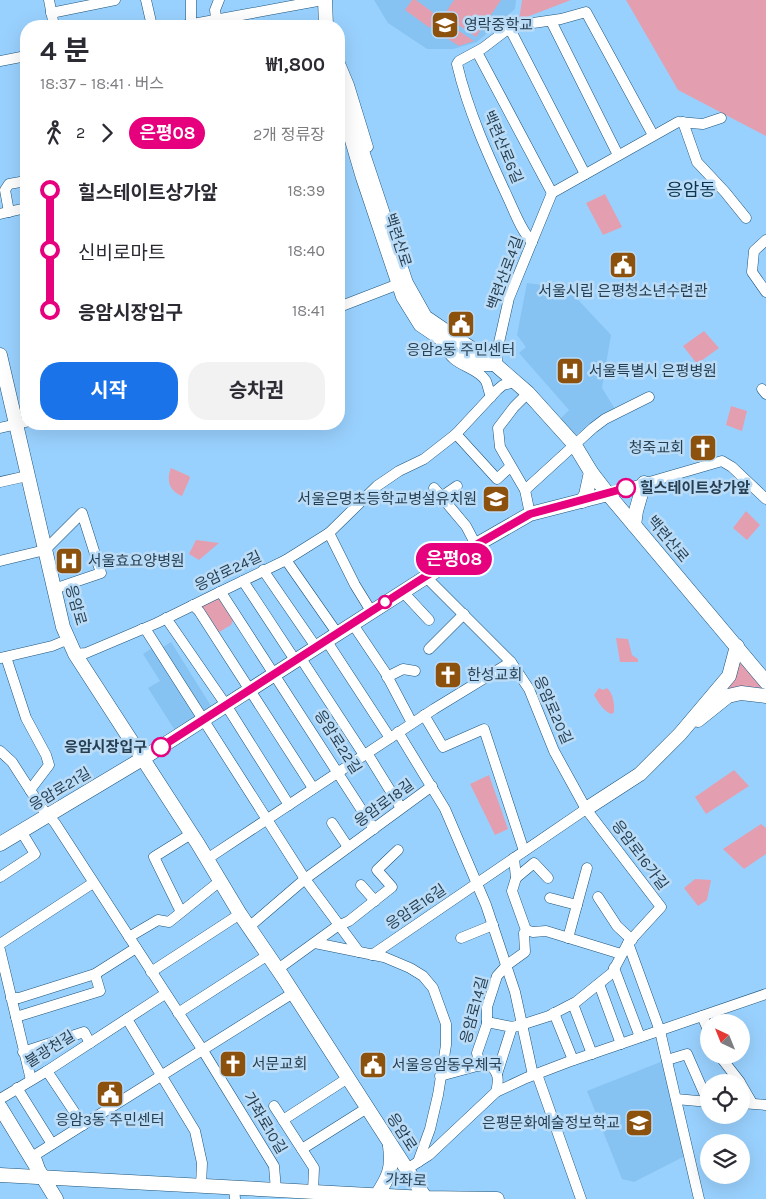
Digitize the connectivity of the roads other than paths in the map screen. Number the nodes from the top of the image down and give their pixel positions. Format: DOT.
graph roads {
  1 [pos="48,0"];
  2 [pos="115,0"];
  3 [pos="146,0"];
  4 [pos="191,0"];
  5 [pos="218,0"];
  6 [pos="324,0"];
  7 [pos="51,13"];
  8 [pos="53,20"];
  9 [pos="151,20"];
  10 [pos="188,20"];
  11 [pos="217,20"];
  12 [pos="231,20"];
  13 [pos="322,20"];
  14 [pos="326,20"];
  15 [pos="329,20"];
  16 [pos="551,20"];
  17 [pos="510,29"];
  18 [pos="477,52"];
  19 [pos="20,57"];
  20 [pos="0,60"];
  21 [pos="345,77"];
  22 [pos="345,100"];
  23 [pos="722,118"];
  24 [pos="683,122"];
  25 [pos="345,124"];
  26 [pos="653,135"];
  27 [pos="618,155"];
  28 [pos="585,174"];
  29 [pos="20,182"];
  30 [pos="552,193"];
  31 [pos="20,209"];
  32 [pos="4,213"];
  33 [pos="746,218"];
  34 [pos="766,240"];
  35 [pos="532,242"];
  36 [pos="396,285"];
  37 [pos="766,292"];
  38 [pos="345,305"];
  39 [pos="448,338"];
  40 [pos="0,355"];
  41 [pos="497,366"];
  42 [pos="515,382"];
  43 [pos="528,393"];
  44 [pos="491,397"];
  45 [pos="648,398"];
  46 [pos="20,420"];
  47 [pos="20,423"];
  48 [pos="0,428"];
  49 [pos="22,430"];
  50 [pos="456,434"];
  51 [pos="574,444"];
  52 [pos="510,467"];
  53 [pos="591,472"];
  54 [pos="27,476"];
  55 [pos="0,482"];
  56 [pos="644,483"];
  57 [pos="457,486"];
  58 [pos="434,488"];
  59 [pos="524,490"];
  60 [pos="608,494"];
  61 [pos="441,497"];
  62 [pos="766,499"];
  63 [pos="582,501"];
  64 [pos="530,514"];
  65 [pos="634,525"];
  66 [pos="329,533"];
  67 [pos="476,545"];
  68 [pos="45,550"];
  69 [pos="422,553"];
  70 [pos="286,560"];
  71 [pos="0,561"];
  72 [pos="263,570"];
  73 [pos="430,573"];
  74 [pos="242,581"];
  75 [pos="54,588"];
  76 [pos="402,591"];
  77 [pos="220,592"];
  78 [pos="194,605"];
  79 [pos="371,611"];
  80 [pos="464,614"];
  81 [pos="166,618"];
  82 [pos="429,620"];
  83 [pos="352,623"];
  84 [pos="142,629"];
  85 [pos="70,639"];
  86 [pos="326,640"];
  87 [pos="738,646"];
  88 [pos="429,649"];
  89 [pos="75,654"];
  90 [pos="3,658"];
  91 [pos="297,659"];
  92 [pos="511,662"];
  93 [pos="415,671"];
  94 [pos="274,674"];
  95 [pos="387,677"];
  96 [pos="766,682"];
  97 [pos="248,690"];
  98 [pos="766,696"];
  99 [pos="226,705"];
  100 [pos="424,715"];
  101 [pos="202,720"];
  102 [pos="412,723"];
  103 [pos="680,734"];
  104 [pos="394,735"];
  105 [pos="0,751"];
  106 [pos="366,754"];
  107 [pos="142,759"];
  108 [pos="338,772"];
  109 [pos="432,786"];
  110 [pos="313,788"];
  111 [pos="30,790"];
  112 [pos="289,804"];
  113 [pos="401,808"];
  114 [pos="586,809"];
  115 [pos="49,815"];
  116 [pos="266,820"];
  117 [pos="332,823"];
  118 [pos="374,829"];
  119 [pos="21,832"];
  120 [pos="191,834"];
  121 [pos="0,844"];
  122 [pos="348,848"];
  123 [pos="398,850"];
  124 [pos="524,851"];
  125 [pos="514,858"];
  126 [pos="207,859"];
  127 [pos="587,868"];
  128 [pos="0,876"];
  129 [pos="516,878"];
  130 [pos="548,878"];
  131 [pos="305,879"];
  132 [pos="220,880"];
  133 [pos="93,883"];
  134 [pos="476,884"];
  135 [pos="361,885"];
  136 [pos="598,897"];
  137 [pos="550,898"];
  138 [pos="375,901"];
  139 [pos="577,905"];
  140 [pos="181,912"];
  141 [pos="240,914"];
  142 [pos="340,925"];
  143 [pos="493,925"];
  144 [pos="249,927"];
  145 [pos="526,930"];
  146 [pos="128,937"];
  147 [pos="461,938"];
  148 [pos="568,938"];
  149 [pos="630,942"];
  150 [pos="315,943"];
  151 [pos="0,944"];
  152 [pos="136,948"];
  153 [pos="0,950"];
  154 [pos="359,952"];
  155 [pos="621,954"];
  156 [pos="268,955"];
  157 [pos="372,955"];
  158 [pos="507,965"];
  159 [pos="614,968"];
  160 [pos="278,969"];
  161 [pos="151,972"];
  162 [pos="95,974"];
  163 [pos="598,984"];
  164 [pos="293,993"];
  165 [pos="165,994"];
  166 [pos="766,994"];
  167 [pos="11,998"];
  168 [pos="573,1004"];
  169 [pos="178,1013"];
  170 [pos="554,1014"];
  171 [pos="708,1014"];
  172 [pos="16,1017"];
  173 [pos="700,1017"];
  174 [pos="127,1019"];
  175 [pos="487,1022"];
  176 [pos="517,1026"];
  177 [pos="660,1030"];
  178 [pos="640,1038"];
  179 [pos="90,1043"];
  180 [pos="621,1044"];
  181 [pos="202,1049"];
  182 [pos="24,1052"];
  183 [pos="592,1054"];
  184 [pos="573,1060"];
  185 [pos="667,1060"];
  186 [pos="726,1064"];
  187 [pos="480,1065"];
  188 [pos="47,1070"];
  189 [pos="162,1074"];
  190 [pos="497,1074"];
  191 [pos="535,1074"];
  192 [pos="734,1074"];
  193 [pos="440,1076"];
  194 [pos="348,1078"];
  195 [pos="31,1080"];
  196 [pos="700,1084"];
  197 [pos="18,1088"];
  198 [pos="496,1092"];
  199 [pos="0,1099"];
  200 [pos="676,1099"];
  201 [pos="750,1100"];
  202 [pos="700,1101"];
  203 [pos="752,1104"];
  204 [pos="766,1105"];
  205 [pos="0,1106"];
  206 [pos="274,1106"];
  207 [pos="367,1108"];
  208 [pos="283,1120"];
  209 [pos="83,1125"];
  210 [pos="389,1143"];
  211 [pos="52,1144"];
  212 [pos="302,1150"];
  213 [pos="412,1166"];
  214 [pos="0,1175"];
  215 [pos="37,1177"];
  216 [pos="201,1186"];
  217 [pos="276,1190"];
  218 [pos="313,1192"];
  219 [pos="235,1193"];
  220 [pos="260,1194"];
  221 [pos="377,1195"];
  222 [pos="343,1196"];
  223 [pos="454,1198"];
  224 [pos="56,1199"];
  225 [pos="425,1199"];
  226 [pos="496,1199"];
  227 [pos="581,1199"];
  228 [pos="699,1199"];
  1 -- 7 [label="street"];
  2 -- 7 [label="street"];
  3 -- 9 [label="street"];
  4 -- 10 [label="street"];
  5 -- 11 [label="street"];
  6 -- 12 [label="street"];
  6 -- 13 [label="street"];
  6 -- 14 [label="main road"];
  6 -- 15 [label="street"];
  7 -- 8 [label="street"];
  16 -- 17 [label="street"];
  16 -- 26 [label="street"];
  16 -- 27 [label="street"];
  17 -- 18 [label="street"];
  17 -- 28 [label="street"];
  18 -- 30 [label="street"];
  18 -- 35 [label="street, 백련산로6길"];
  19 -- 20 [label="street"];
  21 -- 39 [label="street, 백련산로"];
  22 -- 39 [label="main road, 백련산로"];
  23 -- 24 [label="street"];
  24 -- 26 [label="street"];
  24 -- 33 [label="street"];
  25 -- 36 [label="street, 백련산로"];
  26 -- 27 [label="street"];
  27 -- 28 [label="street"];
  28 -- 30 [label="street"];
  29 -- 32 [label="street"];
  30 -- 35 [label="street, 백련산로4길"];
  31 -- 32 [label="street"];
  34 -- 37 [label="street"];
  35 -- 41 [label="street, 백련산로4길"];
  36 -- 38 [label="street"];
  36 -- 39 [label="street, 백련산로"];
  39 -- 41 [label="main road, 백련산로"];
  39 -- 44 [label="street"];
  40 -- 46 [label="main road, 응암로"];
  41 -- 42 [label="main road, 백련산로"];
  42 -- 43 [label="main road, 백련산로"];
  42 -- 44 [label="street, 응암로24길"];
  43 -- 51 [label="main road, 백련산로"];
  43 -- 52 [label="street"];
  44 -- 50 [label="street, 응암로24길"];
  45 -- 51 [label="street"];
  47 -- 48 [label="street"];
  49 -- 54 [label="main road, 응암로"];
  50 -- 52 [label="street"];
  50 -- 66 [label="street, 응암로24길"];
  51 -- 53 [label="main road, 백련산로"];
  51 -- 59 [label="street"];
  52 -- 59 [label="street"];
  53 -- 60 [label="main road, 백련산로"];
  53 -- 63 [label="main road"];
  54 -- 55 [label="street"];
  54 -- 68 [label="main road, 응암로"];
  56 -- 60 [label="street"];
  56 -- 62 [label="street"];
  56 -- 65 [label="main road"];
  57 -- 61 [label="street"];
  58 -- 61 [label="street"];
  59 -- 64 [label="street"];
  60 -- 63 [label="main road"];
  60 -- 65 [label="main road, 백련산로"];
  61 -- 67 [label="street"];
  63 -- 64 [label="main road"];
  64 -- 67 [label="main road"];
  65 -- 87 [label="main road, 백련산로"];
  66 -- 70 [label="street, 응암로24길"];
  66 -- 79 [label="street"];
  67 -- 73 [label="main road"];
  68 -- 71 [label="street"];
  68 -- 75 [label="main road, 응암로"];
  68 -- 75 [label="street"];
  69 -- 73 [label="street"];
  70 -- 72 [label="street, 응암로24길"];
  70 -- 86 [label="street"];
  72 -- 74 [label="street, 응암로24길"];
  72 -- 86 [label="street"];
  73 -- 76 [label="main road"];
  73 -- 80 [label="street"];
  74 -- 77 [label="street, 응암로24길"];
  74 -- 91 [label="street, 응암로22길"];
  75 -- 85 [label="main road, 응암로"];
  76 -- 79 [label="main road"];
  76 -- 82 [label="street"];
  77 -- 78 [label="street, 응암로24길"];
  77 -- 94 [label="street, 응암로22길"];
  78 -- 81 [label="street, 응암로24길"];
  78 -- 97 [label="street"];
  79 -- 83 [label="main road"];
  80 -- 88 [label="street"];
  80 -- 92 [label="street"];
  81 -- 84 [label="street, 응암로24길"];
  81 -- 99 [label="street"];
  83 -- 86 [label="main road"];
  83 -- 95 [label="street"];
  84 -- 89 [label="street, 응암로24길"];
  84 -- 101 [label="street"];
  85 -- 89 [label="main road, 응암로"];
  85 -- 90 [label="street"];
  86 -- 91 [label="main road"];
  86 -- 104 [label="street"];
  87 -- 96 [label="main road, 백련산로"];
  87 -- 103 [label="main road"];
  89 -- 107 [label="main road, 응암로"];
  90 -- 111 [label="street"];
  91 -- 94 [label="main road"];
  91 -- 106 [label="street, 응암로22길"];
  92 -- 100 [label="street"];
  92 -- 114 [label="street, 응암로20길"];
  93 -- 95 [label="street"];
  94 -- 97 [label="main road"];
  94 -- 108 [label="street, 응암로22길"];
  95 -- 102 [label="street"];
  97 -- 99 [label="main road"];
  97 -- 110 [label="street"];
  98 -- 103 [label="main road"];
  99 -- 101 [label="main road"];
  99 -- 112 [label="street"];
  100 -- 102 [label="street"];
  100 -- 124 [label="street"];
  101 -- 107 [label="main road"];
  101 -- 116 [label="street"];
  102 -- 104 [label="street"];
  103 -- 114 [label="main road"];
  104 -- 106 [label="street"];
  104 -- 109 [label="street"];
  105 -- 111 [label="street, 가좌로10길"];
  106 -- 108 [label="street"];
  106 -- 113 [label="street, 응암로22길"];
  107 -- 115 [label="main road, 응암로21길"];
  107 -- 120 [label="main road, 응암로"];
  108 -- 110 [label="street"];
  108 -- 118 [label="street, 응암로22길"];
  109 -- 113 [label="street, 응암로18길"];
  109 -- 134 [label="street, 응암로18길"];
  110 -- 112 [label="street"];
  111 -- 115 [label="street, 가좌로10길"];
  112 -- 116 [label="street"];
  113 -- 118 [label="street, 응암로18길"];
  114 -- 124 [label="street, 응암로16길"];
  114 -- 149 [label="street, 응암로16가길"];
  115 -- 119 [label="main road, 응암로21길"];
  115 -- 133 [label="street, 가좌로10길"];
  116 -- 126 [label="street"];
  116 -- 131 [label="street"];
  117 -- 122 [label="street"];
  118 -- 122 [label="street, 응암로18길"];
  119 -- 121 [label="main road, 응암로21길"];
  119 -- 128 [label="street, 응암로21길"];
  120 -- 126 [label="main road, 응암로"];
  120 -- 140 [label="street"];
  122 -- 131 [label="street, 응암로18길"];
  123 -- 138 [label="street, 응암로16길"];
  124 -- 125 [label="street, 응암로16길"];
  125 -- 129 [label="street"];
  125 -- 134 [label="street, 응암로16길"];
  126 -- 132 [label="main road, 응암로"];
  127 -- 139 [label="street"];
  129 -- 130 [label="street"];
  129 -- 145 [label="street"];
  131 -- 142 [label="street"];
  131 -- 144 [label="street, 응암로18길"];
  132 -- 140 [label="street"];
  132 -- 141 [label="main road, 응암로"];
  133 -- 146 [label="street, 가좌로10길"];
  133 -- 151 [label="street"];
  134 -- 143 [label="street"];
  134 -- 157 [label="street, 응암로16길"];
  135 -- 138 [label="street"];
  136 -- 149 [label="street"];
  137 -- 139 [label="street"];
  138 -- 142 [label="street, 응암로16길"];
  139 -- 148 [label="street"];
  140 -- 146 [label="street"];
  141 -- 144 [label="main road, 응암로"];
  141 -- 161 [label="street"];
  142 -- 150 [label="street, 응암로16길"];
  142 -- 154 [label="street"];
  143 -- 147 [label="street"];
  143 -- 158 [label="street"];
  144 -- 156 [label="main road, 응암로"];
  145 -- 148 [label="street"];
  145 -- 158 [label="street"];
  146 -- 152 [label="street, 가좌로10길"];
  148 -- 155 [label="street"];
  149 -- 155 [label="street, 응암로16가길"];
  149 -- 177 [label="street"];
  150 -- 154 [label="street"];
  150 -- 160 [label="street, 응암로16길"];
  152 -- 161 [label="street, 가좌로10길"];
  152 -- 162 [label="street"];
  153 -- 167 [label="street, 불광천길"];
  154 -- 157 [label="street"];
  155 -- 159 [label="street"];
  156 -- 160 [label="main road, 응암로"];
  156 -- 169 [label="street"];
  157 -- 193 [label="street"];
  158 -- 175 [label="street, 응암로14길"];
  158 -- 176 [label="street"];
  159 -- 163 [label="street"];
  159 -- 178 [label="street"];
  160 -- 164 [label="main road, 응암로"];
  161 -- 165 [label="street, 가좌로10길"];
  162 -- 167 [label="street"];
  162 -- 172 [label="street"];
  163 -- 168 [label="street"];
  163 -- 180 [label="street"];
  164 -- 181 [label="street"];
  164 -- 194 [label="main road, 응암로"];
  165 -- 169 [label="street, 가좌로10길"];
  165 -- 174 [label="street"];
  166 -- 171 [label="street"];
  167 -- 172 [label="street, 불광천길"];
  168 -- 170 [label="street"];
  168 -- 183 [label="street"];
  169 -- 181 [label="street, 가좌로10길"];
  170 -- 176 [label="street"];
  170 -- 184 [label="street"];
  172 -- 182 [label="street, 불광천길"];
  173 -- 177 [label="street"];
  174 -- 179 [label="street"];
  174 -- 189 [label="street"];
  175 -- 176 [label="street"];
  175 -- 187 [label="street, 응암로14길"];
  176 -- 190 [label="street"];
  176 -- 191 [label="street"];
  177 -- 178 [label="street"];
  177 -- 185 [label="street"];
  178 -- 180 [label="street"];
  179 -- 182 [label="street, 불광천길"];
  179 -- 188 [label="street, 불광천길"];
  180 -- 183 [label="street"];
  181 -- 189 [label="street"];
  181 -- 217 [label="street, 가좌로10길"];
  182 -- 195 [label="street"];
  183 -- 184 [label="street"];
  184 -- 191 [label="street"];
  185 -- 196 [label="street"];
  185 -- 200 [label="street"];
  186 -- 192 [label="street"];
  187 -- 190 [label="street, 응암로14길"];
  187 -- 193 [label="street, 응암로14길"];
  188 -- 195 [label="street, 불광천길"];
  188 -- 209 [label="street"];
  189 -- 209 [label="street"];
  189 -- 216 [label="street"];
  190 -- 198 [label="street"];
  191 -- 198 [label="street"];
  191 -- 227 [label="street"];
  193 -- 213 [label="street"];
  194 -- 207 [label="main road, 응암로"];
  194 -- 208 [label="street"];
  195 -- 197 [label="street, 불광천길"];
  197 -- 199 [label="street, 불광천길"];
  197 -- 211 [label="street"];
  198 -- 213 [label="street"];
  200 -- 202 [label="street"];
  200 -- 228 [label="street"];
  201 -- 203 [label="street"];
  203 -- 204 [label="street"];
  205 -- 215 [label="main road"];
  206 -- 208 [label="street"];
  207 -- 210 [label="main road, 응암로"];
  207 -- 212 [label="street, 응암로"];
  208 -- 212 [label="street"];
  209 -- 211 [label="street"];
  210 -- 213 [label="main road, 응암로"];
  210 -- 221 [label="main road"];
  211 -- 215 [label="street"];
  212 -- 218 [label="street"];
  213 -- 225 [label="main road, 응암로"];
  214 -- 215 [label="main road, 가좌로"];
  215 -- 216 [label="main road, 가좌로"];
  215 -- 224 [label="main road"];
  216 -- 219 [label="main road, 가좌로"];
  217 -- 218 [label="main road, 가좌로"];
  217 -- 220 [label="main road, 가좌로"];
  218 -- 222 [label="main road, 가좌로"];
  219 -- 220 [label="main road, 가좌로"];
  221 -- 222 [label="main road, 가좌로"];
  221 -- 225 [label="main road, 가좌로"];
  223 -- 225 [label="main road, 가좌로"];
  223 -- 226 [label="main road, 가좌로"];
}
